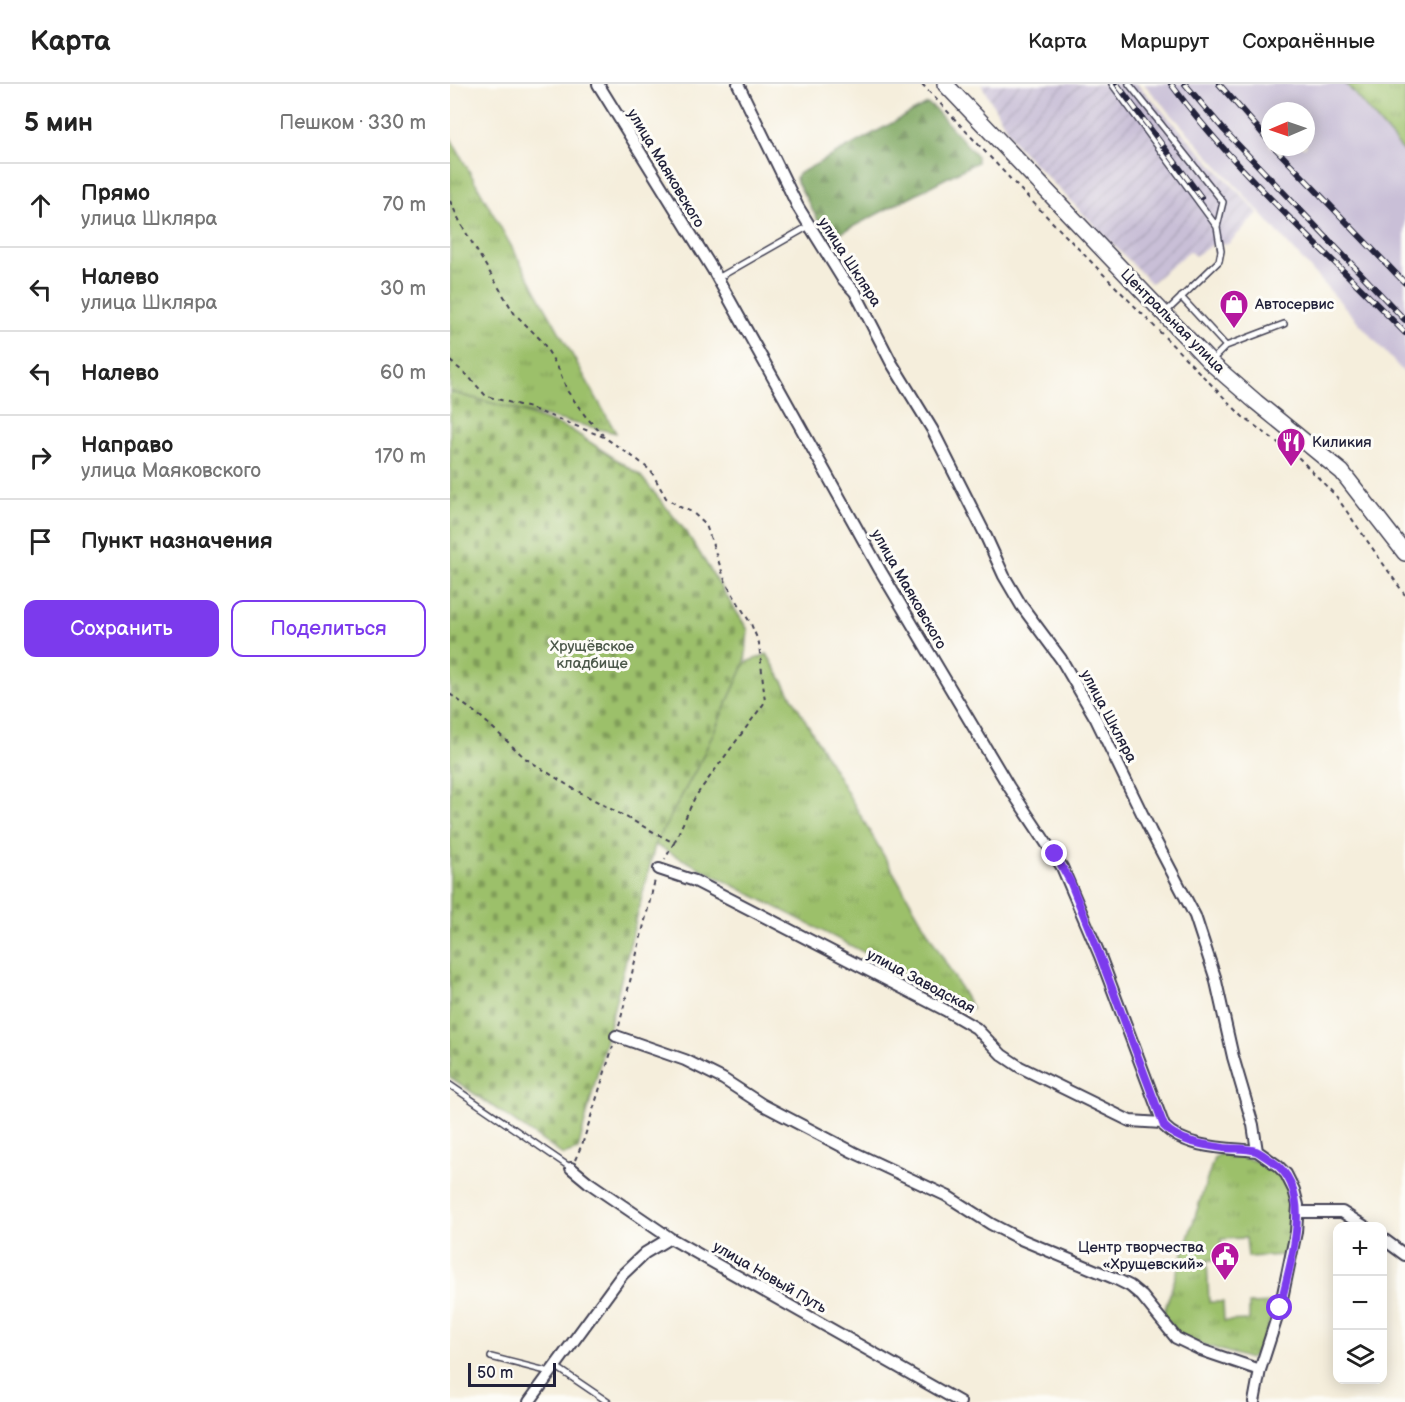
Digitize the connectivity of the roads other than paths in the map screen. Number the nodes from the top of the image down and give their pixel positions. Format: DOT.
graph roads {
  1 [pos="598,84"];
  2 [pos="738,84"];
  3 [pos="945,84"];
  4 [pos="1112,84"];
  5 [pos="1129,84"];
  6 [pos="809,226"];
  7 [pos="1217,227"];
  8 [pos="718,278"];
  9 [pos="1181,297"];
  10 [pos="1164,314"];
  11 [pos="1284,324"];
  12 [pos="1226,346"];
  13 [pos="1210,362"];
  14 [pos="1405,553"];
  15 [pos="658,869"];
  16 [pos="616,1036"];
  17 [pos="450,1085"];
  18 [pos="1162,1123"];
  19 [pos="1257,1151"];
  20 [pos="571,1168"];
  21 [pos="1298,1212"];
  22 [pos="1357,1222"];
  23 [pos="670,1238"];
  24 [pos="1387,1242"];
  25 [pos="1405,1255"];
  26 [pos="491,1357"];
  27 [pos="553,1369"];
  28 [pos="1260,1370"];
  29 [pos="1256,1401"];
  30 [pos="530,1402"];
  31 [pos="608,1402"];
  32 [pos="960,1402"];
  1 -- 8 [label="street, улица Маяковского"];
  2 -- 6 [label="street, улица Шкляра"];
  3 -- 10 [label="main road, Центральная улица"];
  4 -- 7 [label="lane"];
  5 -- 7 [label="lane"];
  6 -- 8 [label="lane"];
  6 -- 19 [label="street, улица Шкляра"];
  7 -- 9 [label="lane"];
  8 -- 18 [label="street, улица Маяковского"];
  9 -- 10 [label="lane"];
  9 -- 12 [label="lane"];
  10 -- 13 [label="main road, Центральная улица"];
  11 -- 12 [label="lane"];
  12 -- 13 [label="lane"];
  13 -- 14 [label="main road, Центральная улица"];
  15 -- 18 [label="street, улица Заводская"];
  16 -- 28 [label="street"];
  17 -- 20 [label="lane"];
  18 -- 19 [label="street"];
  19 -- 21 [label="street"];
  20 -- 23 [label="street, улица Новый Путь"];
  21 -- 22 [label="street"];
  21 -- 28 [label="street"];
  23 -- 27 [label="street"];
  23 -- 32 [label="street, улица Новый Путь"];
  24 -- 25 [label="street"];
  26 -- 27 [label="lane"];
  27 -- 30 [label="street"];
  27 -- 31 [label="lane"];
  28 -- 29 [label="street"];
}
